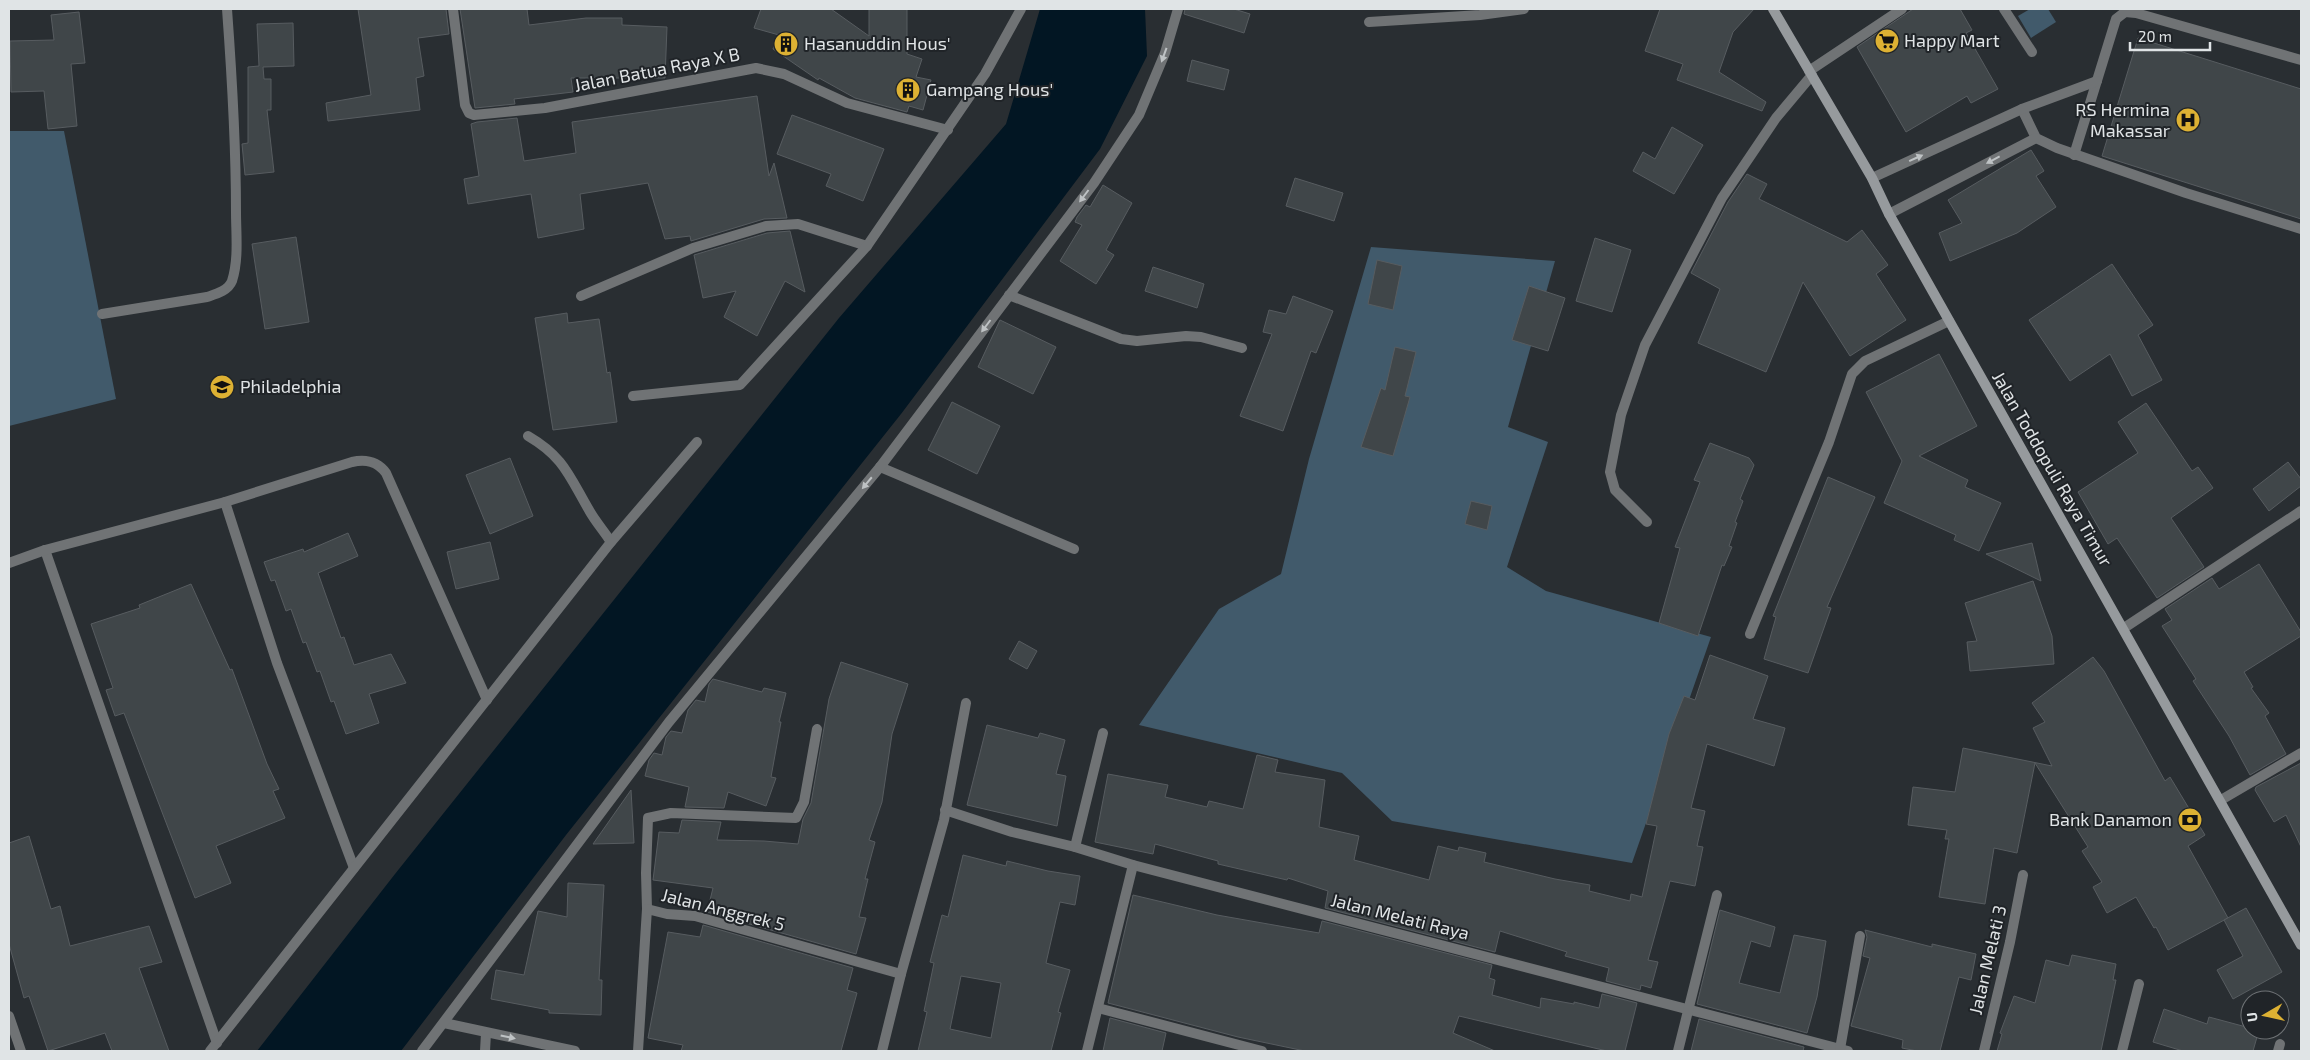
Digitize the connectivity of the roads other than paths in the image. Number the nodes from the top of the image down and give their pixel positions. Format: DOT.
graph roads {
  1 [pos="227,9"];
  2 [pos="453,9"];
  3 [pos="1021,9"];
  4 [pos="1178,9"];
  5 [pos="1524,9"];
  6 [pos="1773,9"];
  7 [pos="1902,9"];
  8 [pos="2004,9"];
  9 [pos="2125,10"];
  10 [pos="1369,22"];
  11 [pos="2032,52"];
  12 [pos="2301,60"];
  13 [pos="1811,73"];
  14 [pos="2097,80"];
  15 [pos="2022,109"];
  16 [pos="948,130"];
  17 [pos="2036,138"];
  18 [pos="2074,155"];
  19 [pos="1872,178"];
  20 [pos="1889,214"];
  21 [pos="2301,229"];
  22 [pos="867,246"];
  23 [pos="1009,295"];
  24 [pos="581,296"];
  25 [pos="102,314"];
  26 [pos="1949,321"];
  27 [pos="1242,348"];
  28 [pos="633,396"];
  29 [pos="528,436"];
  30 [pos="697,442"];
  31 [pos="880,467"];
  32 [pos="225,502"];
  33 [pos="2301,512"];
  34 [pos="1647,522"];
  35 [pos="611,542"];
  36 [pos="1074,549"];
  37 [pos="45,550"];
  38 [pos="9,563"];
  39 [pos="2124,628"];
  40 [pos="1750,634"];
  41 [pos="487,700"];
  42 [pos="966,703"];
  43 [pos="817,729"];
  44 [pos="1103,733"];
  45 [pos="2301,753"];
  46 [pos="2221,800"];
  47 [pos="945,810"];
  48 [pos="1075,847"];
  49 [pos="1133,865"];
  50 [pos="354,868"];
  51 [pos="2023,875"];
  52 [pos="1717,895"];
  53 [pos="647,909"];
  54 [pos="1860,936"];
  55 [pos="2301,946"];
  56 [pos="900,974"];
  57 [pos="2139,984"];
  58 [pos="1098,1008"];
  59 [pos="1688,1008"];
  60 [pos="9,1016"];
  61 [pos="444,1023"];
  62 [pos="486,1033"];
  63 [pos="214,1047"];
  64 [pos="1844,1050"];
  65 [pos="21,1051"];
  66 [pos="422,1051"];
  67 [pos="485,1051"];
  68 [pos="575,1051"];
  69 [pos="638,1051"];
  70 [pos="882,1051"];
  71 [pos="1087,1051"];
  72 [pos="1262,1051"];
  73 [pos="1678,1051"];
  74 [pos="1984,1051"];
  75 [pos="2122,1051"];
  1 -- 25 [label="street"];
  2 -- 16 [label="street, Jalan Batua Raya X B"];
  3 -- 16 [label="street"];
  4 -- 23 [label="street, one-way"];
  5 -- 10 [label="street"];
  6 -- 13 [label="main road, Jalan Toddopuli Raya Timur"];
  7 -- 13 [label="street"];
  8 -- 11 [label="street"];
  9 -- 12 [label="street"];
  9 -- 14 [label="street"];
  13 -- 19 [label="main road, Jalan Toddopuli Raya Timur"];
  13 -- 34 [label="street"];
  14 -- 15 [label="street"];
  14 -- 18 [label="street"];
  15 -- 17 [label="street"];
  19 -- 15 [label="street, one-way"];
  16 -- 22 [label="street"];
  17 -- 18 [label="street"];
  17 -- 20 [label="street, one-way"];
  18 -- 21 [label="street"];
  19 -- 20 [label="main road, Jalan Toddopuli Raya Timur"];
  20 -- 26 [label="main road, Jalan Toddopuli Raya Timur"];
  22 -- 24 [label="street"];
  22 -- 28 [label="street"];
  23 -- 27 [label="street"];
  23 -- 31 [label="street, one-way"];
  26 -- 39 [label="main road, Jalan Toddopuli Raya Timur"];
  26 -- 40 [label="street"];
  29 -- 35 [label="street"];
  30 -- 35 [label="street"];
  31 -- 36 [label="street"];
  31 -- 61 [label="street, one-way"];
  32 -- 37 [label="street"];
  32 -- 41 [label="street"];
  32 -- 50 [label="street"];
  33 -- 39 [label="street"];
  35 -- 41 [label="street"];
  37 -- 38 [label="street"];
  37 -- 63 [label="street"];
  39 -- 46 [label="main road, Jalan Toddopuli Raya Timur"];
  41 -- 50 [label="street"];
  42 -- 47 [label="street"];
  43 -- 53 [label="street"];
  44 -- 48 [label="street"];
  45 -- 46 [label="street"];
  46 -- 55 [label="main road, Jalan Toddopuli Raya Timur"];
  47 -- 48 [label="street, Jalan Melati Raya"];
  47 -- 56 [label="street"];
  48 -- 49 [label="street, Jalan Melati Raya"];
  49 -- 58 [label="street"];
  49 -- 59 [label="street, Jalan Melati Raya"];
  50 -- 63 [label="street"];
  51 -- 74 [label="street, Jalan Melati 3"];
  52 -- 59 [label="street"];
  53 -- 56 [label="street, Jalan Anggrek 5"];
  53 -- 69 [label="street, Jalan Anggrek 5"];
  54 -- 64 [label="street"];
  56 -- 70 [label="street"];
  57 -- 75 [label="street"];
  58 -- 71 [label="street"];
  58 -- 72 [label="street"];
  59 -- 64 [label="street, Jalan Melati Raya"];
  59 -- 73 [label="street"];
  60 -- 65 [label="street"];
  61 -- 62 [label="street"];
  61 -- 66 [label="street"];
  62 -- 67 [label="street"];
  62 -- 68 [label="street, one-way"];
}
